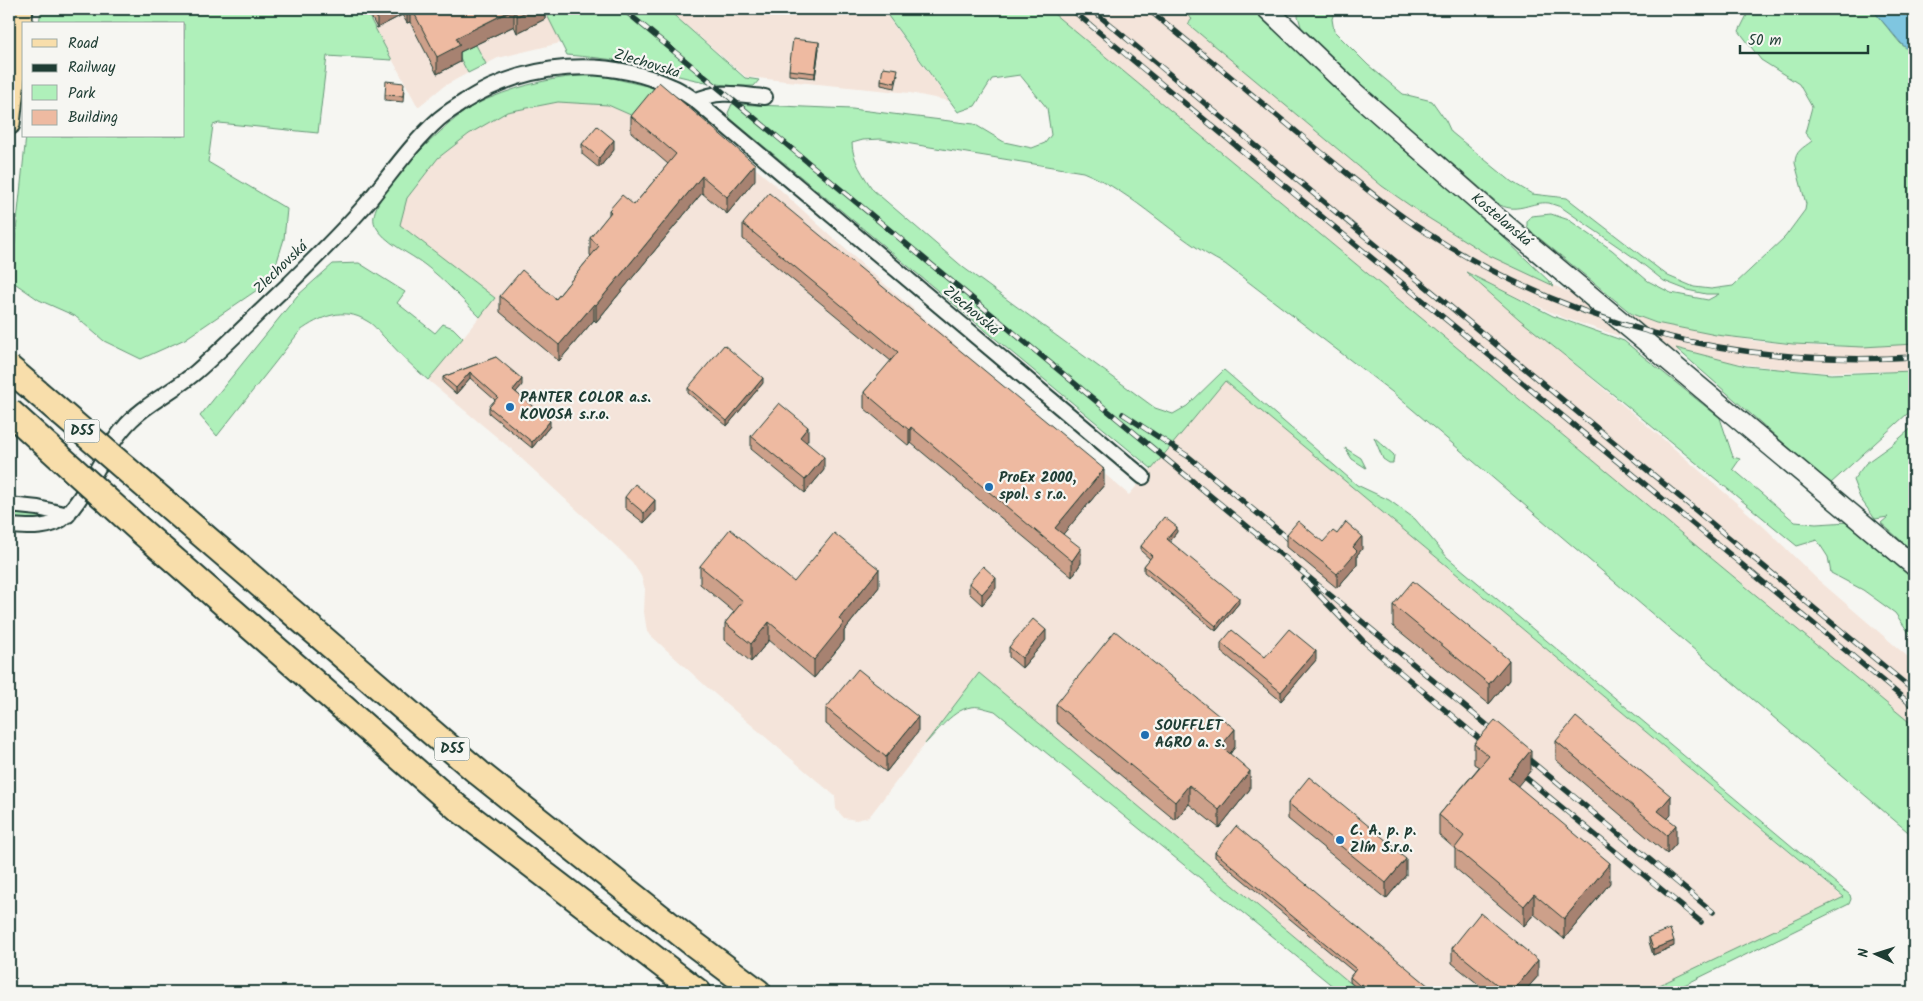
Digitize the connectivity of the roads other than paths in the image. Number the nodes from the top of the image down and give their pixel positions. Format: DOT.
graph roads {
  1 [pos="22,9"];
  2 [pos="1267,9"];
  3 [pos="765,97"];
  4 [pos="696,101"];
  5 [pos="9,124"];
  6 [pos="9,368"];
  7 [pos="9,411"];
  8 [pos="1144,477"];
  9 [pos="11,503"];
  10 [pos="68,515"];
  11 [pos="11,527"];
  12 [pos="1914,566"];
  13 [pos="698,992"];
  14 [pos="758,992"];
  1 -- 5 [label="main road"];
  2 -- 12 [label="main road, Kostelanská"];
  3 -- 4 [label="street"];
  4 -- 8 [label="street, Zlechovská"];
  4 -- 10 [label="street, Zlechovská"];
  6 -- 14 [label="highway, D55, bridge"];
  7 -- 13 [label="highway, D55, bridge"];
  9 -- 10 [label="street"];
  10 -- 11 [label="street"];
}
